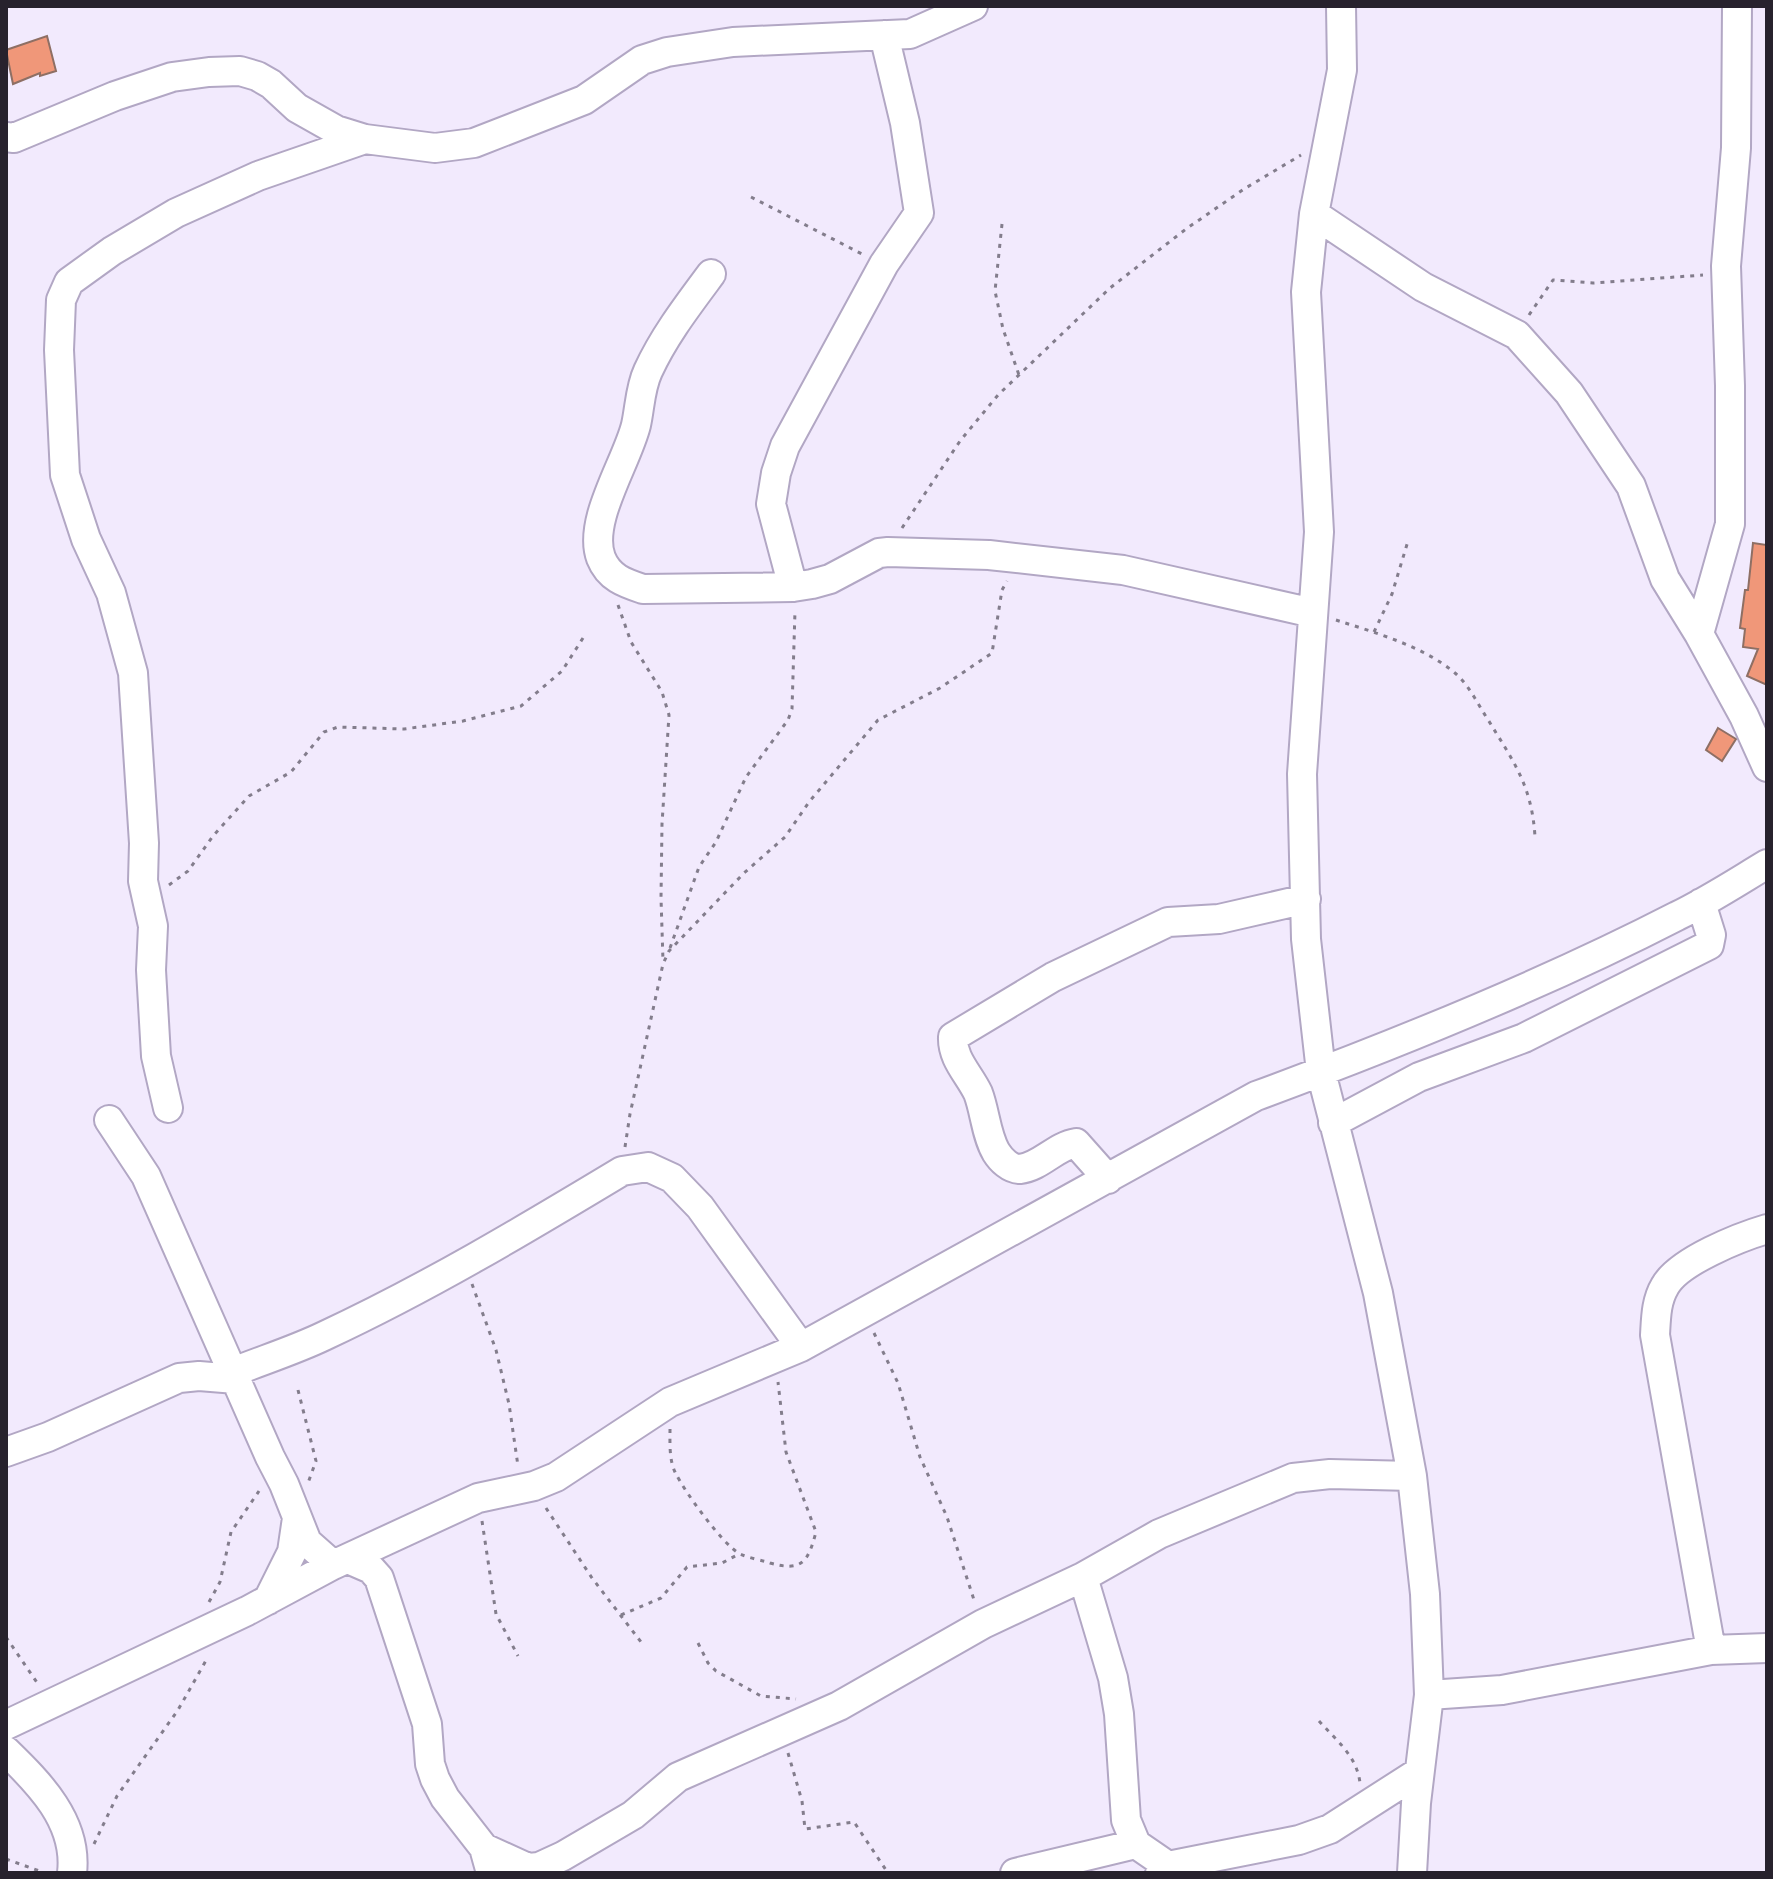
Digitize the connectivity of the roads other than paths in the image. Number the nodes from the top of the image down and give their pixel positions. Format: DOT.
graph roads {
  1 [pos="973,6"];
  2 [pos="1341,6"];
  3 [pos="1737,6"];
  4 [pos="884,35"];
  5 [pos="6,137"];
  6 [pos="365,139"];
  7 [pos="1314,214"];
  8 [pos="711,274"];
  9 [pos="793,587"];
  10 [pos="1313,613"];
  11 [pos="1699,634"];
  12 [pos="1767,767"];
  13 [pos="1767,864"];
  14 [pos="1306,899"];
  15 [pos="1701,903"];
  16 [pos="1321,1072"];
  17 [pos="168,1108"];
  18 [pos="109,1120"];
  19 [pos="1333,1123"];
  20 [pos="1108,1179"];
  21 [pos="1767,1229"];
  22 [pos="801,1347"];
  23 [pos="235,1376"];
  24 [pos="6,1452"];
  25 [pos="1412,1476"];
  26 [pos="296,1513"];
  27 [pos="341,1562"];
  28 [pos="1083,1577"];
  29 [pos="268,1600"];
  30 [pos="1767,1648"];
  31 [pos="1711,1650"];
  32 [pos="1429,1695"];
  33 [pos="6,1725"];
  34 [pos="6,1751"];
  35 [pos="1419,1772"];
  36 [pos="1136,1844"];
  37 [pos="487,1860"];
  38 [pos="72,1868"];
  39 [pos="1164,1870"];
  40 [pos="1015,1873"];
  41 [pos="1412,1873"];
  1 -- 4 [label="street"];
  2 -- 7 [label="street"];
  3 -- 11 [label="street"];
  4 -- 6 [label="street"];
  4 -- 9 [label="street"];
  5 -- 6 [label="street"];
  6 -- 17 [label="street"];
  7 -- 10 [label="street"];
  7 -- 11 [label="street"];
  8 -- 9 [label="street"];
  9 -- 10 [label="street"];
  10 -- 14 [label="street"];
  11 -- 12 [label="street"];
  13 -- 15 [label="street"];
  14 -- 16 [label="street"];
  14 -- 20 [label="street"];
  15 -- 16 [label="street"];
  15 -- 19 [label="street"];
  16 -- 19 [label="street"];
  16 -- 20 [label="street"];
  18 -- 23 [label="street"];
  19 -- 25 [label="street"];
  20 -- 22 [label="street"];
  21 -- 31 [label="street"];
  22 -- 23 [label="street"];
  22 -- 27 [label="street"];
  23 -- 24 [label="street"];
  23 -- 26 [label="street"];
  25 -- 28 [label="street"];
  25 -- 32 [label="street"];
  26 -- 27 [label="street"];
  26 -- 29 [label="street"];
  27 -- 29 [label="street"];
  27 -- 37 [label="street"];
  28 -- 36 [label="street"];
  28 -- 37 [label="street"];
  29 -- 33 [label="street"];
  30 -- 31 [label="street"];
  31 -- 32 [label="street"];
  32 -- 35 [label="street"];
  34 -- 38 [label="street"];
  35 -- 39 [label="street"];
  35 -- 41 [label="street"];
  36 -- 39 [label="street"];
  36 -- 40 [label="street"];
}
